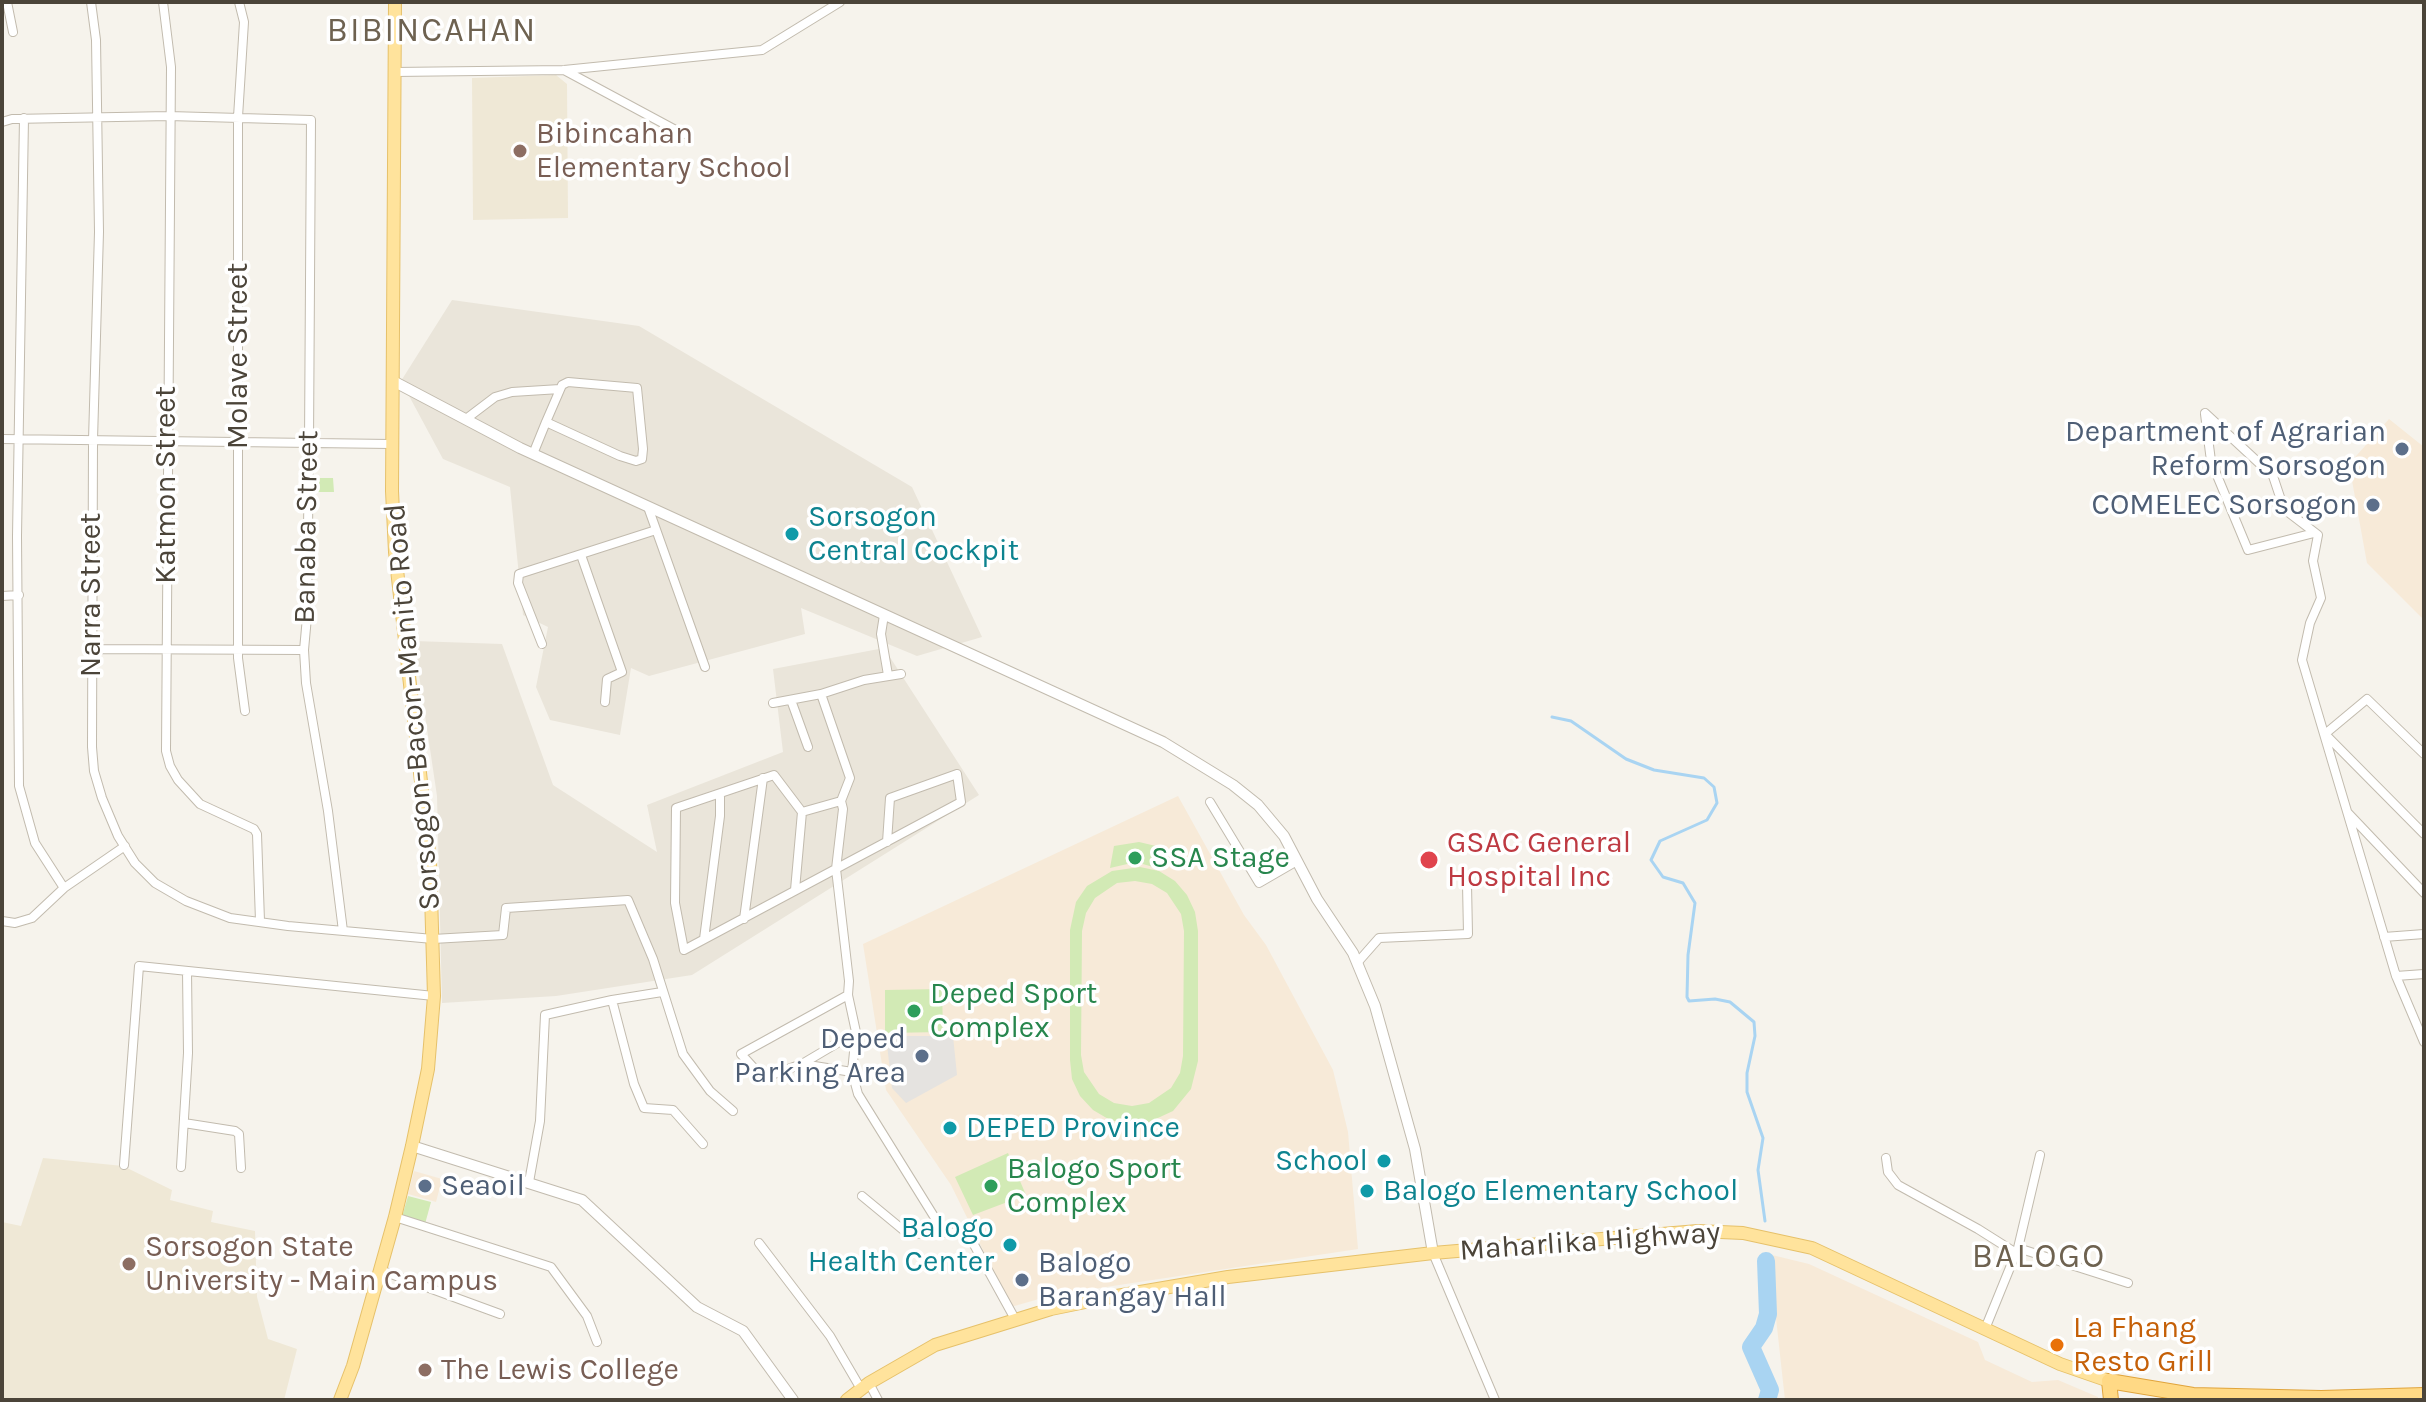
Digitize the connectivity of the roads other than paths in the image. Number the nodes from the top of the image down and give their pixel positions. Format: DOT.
graph roads {
  1 [pos="7,2"];
  2 [pos="91,2"];
  3 [pos="163,2"];
  4 [pos="239,2"];
  5 [pos="395,2"];
  6 [pos="840,2"];
  7 [pos="13,32"];
  8 [pos="564,70"];
  9 [pos="394,72"];
  10 [pos="169,116"];
  11 [pos="97,117"];
  12 [pos="238,117"];
  13 [pos="24,118"];
  14 [pos="2,122"];
  15 [pos="683,134"];
  16 [pos="393,381"];
  17 [pos="560,389"];
  18 [pos="466,419"];
  19 [pos="546,422"];
  20 [pos="2,439"];
  21 [pos="18,439"];
  22 [pos="93,440"];
  23 [pos="166,440"];
  24 [pos="238,441"];
  25 [pos="309,442"];
  26 [pos="391,444"];
  27 [pos="533,454"];
  28 [pos="648,507"];
  29 [pos="656,530"];
  30 [pos="2314,533"];
  31 [pos="581,555"];
  32 [pos="19,595"];
  33 [pos="2,596"];
  34 [pos="884,615"];
  35 [pos="542,644"];
  36 [pos="91,649"];
  37 [pos="165,650"];
  38 [pos="238,650"];
  39 [pos="304,650"];
  40 [pos="705,667"];
  41 [pos="901,674"];
  42 [pos="888,675"];
  43 [pos="821,694"];
  44 [pos="791,700"];
  45 [pos="605,702"];
  46 [pos="773,703"];
  47 [pos="245,711"];
  48 [pos="2325,734"];
  49 [pos="808,747"];
  50 [pos="2424,754"];
  51 [pos="763,778"];
  52 [pos="720,795"];
  53 [pos="841,801"];
  54 [pos="1210,802"];
  55 [pos="802,812"];
  56 [pos="2348,813"];
  57 [pos="2424,834"];
  58 [pos="887,842"];
  59 [pos="125,846"];
  60 [pos="1297,861"];
  61 [pos="836,869"];
  62 [pos="1467,884"];
  63 [pos="64,888"];
  64 [pos="795,890"];
  65 [pos="2424,893"];
  66 [pos="744,919"];
  67 [pos="2,921"];
  68 [pos="260,921"];
  69 [pos="343,931"];
  70 [pos="2424,934"];
  71 [pos="2384,937"];
  72 [pos="433,939"];
  73 [pos="704,939"];
  74 [pos="1357,963"];
  75 [pos="187,971"];
  76 [pos="2424,974"];
  77 [pos="2396,976"];
  78 [pos="662,992"];
  79 [pos="848,995"];
  80 [pos="434,996"];
  81 [pos="612,1000"];
  82 [pos="856,1032"];
  83 [pos="2424,1042"];
  84 [pos="802,1064"];
  85 [pos="852,1072"];
  86 [pos="733,1111"];
  87 [pos="184,1123"];
  88 [pos="703,1144"];
  89 [pos="412,1146"];
  90 [pos="2040,1155"];
  91 [pos="1886,1158"];
  92 [pos="124,1165"];
  93 [pos="181,1167"];
  94 [pos="241,1168"];
  95 [pos="529,1182"];
  96 [pos="862,1196"];
  97 [pos="395,1217"];
  98 [pos="943,1231"];
  99 [pos="759,1243"];
  100 [pos="2017,1250"];
  101 [pos="1433,1253"];
  102 [pos="380,1270"];
  103 [pos="2128,1283"];
  104 [pos="500,1314"];
  105 [pos="1015,1319"];
  106 [pos="1985,1329"];
  107 [pos="597,1342"];
  108 [pos="2116,1383"];
  109 [pos="865,1386"];
  110 [pos="2424,1395"];
  111 [pos="340,1400"];
  112 [pos="793,1400"];
  113 [pos="847,1400"];
  114 [pos="878,1400"];
  115 [pos="1495,1400"];
  116 [pos="2111,1400"];
  117 [pos="2124,1400"];
  1 -- 7 [label="street"];
  2 -- 11 [label="street, Narra Street"];
  3 -- 10 [label="street, Katmon Street"];
  4 -- 12 [label="street, Molave Street"];
  5 -- 9 [label="main road, Sorsogon-Bacon-Manito Road"];
  6 -- 8 [label="street"];
  8 -- 9 [label="street"];
  8 -- 15 [label="street"];
  9 -- 16 [label="main road, Sorsogon-Bacon-Manito Road"];
  10 -- 11 [label="street"];
  10 -- 12 [label="street"];
  10 -- 23 [label="street, Katmon Street"];
  11 -- 13 [label="street"];
  11 -- 22 [label="street, Narra Street"];
  12 -- 24 [label="street, Molave Street"];
  12 -- 25 [label="street, Banaba Street"];
  13 -- 14 [label="street"];
  13 -- 21 [label="street"];
  16 -- 18 [label="street"];
  16 -- 26 [label="main road, Sorsogon-Bacon-Manito Road"];
  17 -- 18 [label="street"];
  17 -- 19 [label="street"];
  17 -- 19 [label="street"];
  18 -- 27 [label="street"];
  19 -- 27 [label="street"];
  20 -- 21 [label="street"];
  21 -- 22 [label="street"];
  21 -- 32 [label="street"];
  22 -- 23 [label="street"];
  22 -- 36 [label="street, Narra Street"];
  23 -- 24 [label="street"];
  23 -- 37 [label="street, Katmon Street"];
  24 -- 25 [label="street"];
  24 -- 38 [label="street, Molave Street"];
  25 -- 26 [label="street"];
  25 -- 39 [label="street, Banaba Street"];
  26 -- 72 [label="main road, Sorsogon-Bacon-Manito Road"];
  27 -- 28 [label="street"];
  28 -- 29 [label="street"];
  28 -- 34 [label="street"];
  29 -- 31 [label="street"];
  29 -- 40 [label="street"];
  30 -- 30 [label="street"];
  30 -- 48 [label="street"];
  31 -- 35 [label="street"];
  31 -- 45 [label="street"];
  32 -- 33 [label="street"];
  32 -- 63 [label="street"];
  34 -- 42 [label="street"];
  34 -- 60 [label="street"];
  36 -- 37 [label="street"];
  36 -- 59 [label="street, Narra Street"];
  37 -- 38 [label="street"];
  37 -- 68 [label="street, Katmon Street"];
  38 -- 39 [label="street"];
  38 -- 47 [label="street, Molave Street"];
  39 -- 69 [label="street, Banaba Street"];
  41 -- 42 [label="street"];
  42 -- 43 [label="street"];
  43 -- 44 [label="street"];
  43 -- 53 [label="street"];
  44 -- 46 [label="street"];
  44 -- 49 [label="street"];
  48 -- 50 [label="street"];
  48 -- 56 [label="street"];
  48 -- 57 [label="street"];
  51 -- 52 [label="street"];
  51 -- 55 [label="street"];
  51 -- 66 [label="street"];
  52 -- 73 [label="street"];
  52 -- 73 [label="street"];
  53 -- 55 [label="street"];
  53 -- 61 [label="street"];
  54 -- 60 [label="street"];
  55 -- 64 [label="street"];
  56 -- 65 [label="street"];
  56 -- 71 [label="street"];
  58 -- 58 [label="street"];
  58 -- 61 [label="street"];
  59 -- 63 [label="street"];
  59 -- 68 [label="street, Narra Street"];
  60 -- 74 [label="street"];
  61 -- 64 [label="street"];
  61 -- 79 [label="street"];
  62 -- 74 [label="street"];
  63 -- 67 [label="street"];
  64 -- 66 [label="street"];
  66 -- 73 [label="street"];
  68 -- 69 [label="street, Narra Street"];
  69 -- 72 [label="street, Narra Street"];
  70 -- 71 [label="street"];
  71 -- 77 [label="street"];
  72 -- 78 [label="street, Narra Street"];
  72 -- 80 [label="main road, Sorsogon-Bacon-Manito Road"];
  74 -- 101 [label="street"];
  75 -- 80 [label="street"];
  75 -- 87 [label="street"];
  75 -- 92 [label="street"];
  76 -- 77 [label="street"];
  77 -- 83 [label="street"];
  78 -- 81 [label="street"];
  78 -- 86 [label="street"];
  79 -- 82 [label="street"];
  79 -- 84 [label="street"];
  80 -- 89 [label="main road, Sorsogon-Bacon-Manito Road"];
  81 -- 88 [label="street"];
  81 -- 95 [label="street"];
  82 -- 84 [label="street"];
  82 -- 85 [label="street"];
  84 -- 85 [label="street"];
  85 -- 98 [label="street"];
  87 -- 93 [label="street"];
  87 -- 94 [label="street"];
  89 -- 95 [label="street"];
  89 -- 97 [label="main road, Sorsogon-Bacon-Manito Road"];
  90 -- 100 [label="street"];
  91 -- 100 [label="street"];
  95 -- 112 [label="street"];
  96 -- 98 [label="street"];
  97 -- 102 [label="main road, Sorsogon-Bacon-Manito Road"];
  97 -- 107 [label="street"];
  98 -- 105 [label="street"];
  99 -- 109 [label="street"];
  100 -- 103 [label="street"];
  100 -- 106 [label="street"];
  101 -- 105 [label="main road, Maharlika Highway"];
  101 -- 106 [label="main road, Maharlika Highway"];
  101 -- 115 [label="street"];
  102 -- 104 [label="street"];
  102 -- 111 [label="main road, Sorsogon-Bacon-Manito Road"];
  105 -- 109 [label="main road, Maharlika Highway"];
  106 -- 108 [label="main road, Maharlika Highway"];
  108 -- 110 [label="highway, Maharlika Highway"];
  108 -- 116 [label="highway"];
  108 -- 117 [label="highway"];
  109 -- 113 [label="main road, Maharlika Highway"];
  109 -- 114 [label="street"];
}
